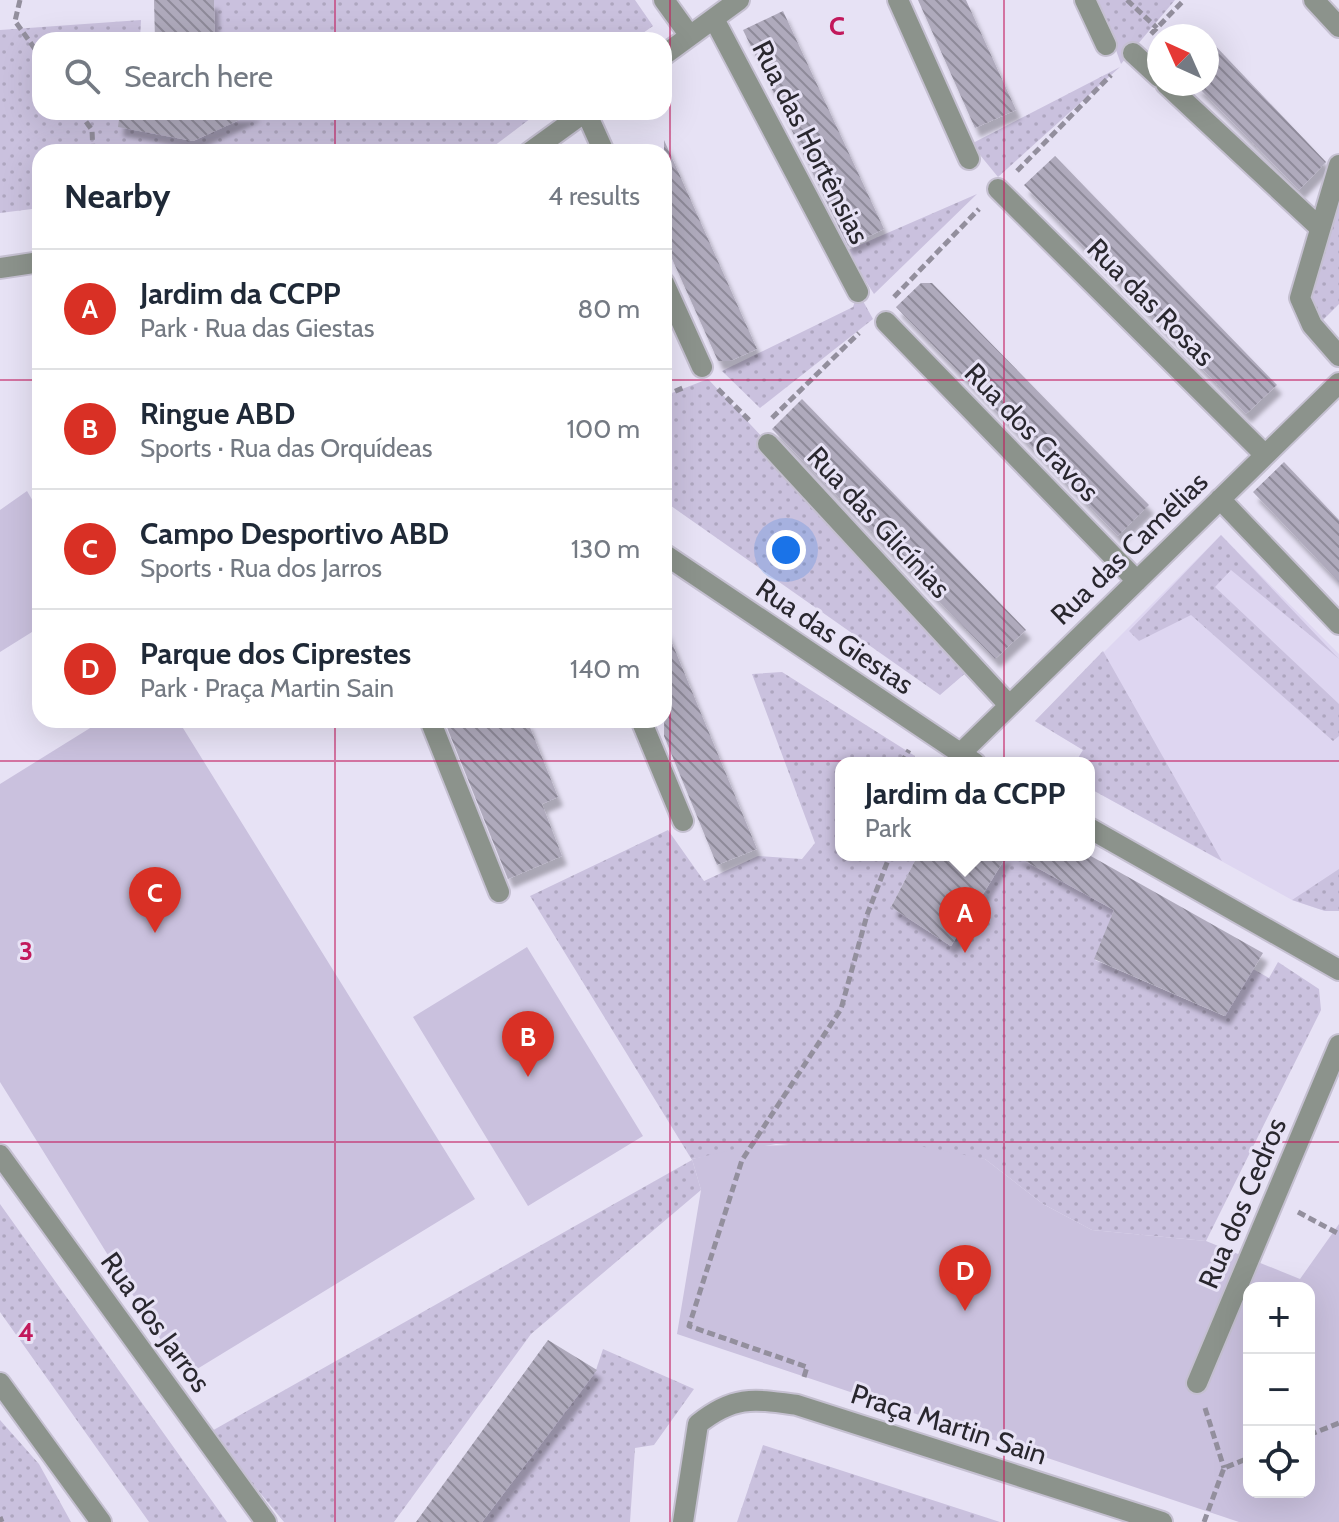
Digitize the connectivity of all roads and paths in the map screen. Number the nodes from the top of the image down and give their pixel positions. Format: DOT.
graph roads {
  1 [pos="20,0"];
  2 [pos="664,0"];
  3 [pos="739,0"];
  4 [pos="898,0"];
  5 [pos="1085,0"];
  6 [pos="1127,0"];
  7 [pos="1184,0"];
  8 [pos="1314,0"];
  9 [pos="714,19"];
  10 [pos="1153,24"];
  11 [pos="1161,24"];
  12 [pos="1339,27"];
  13 [pos="690,36"];
  14 [pos="1147,38"];
  15 [pos="32,45"];
  16 [pos="1106,45"];
  17 [pos="672,49"];
  18 [pos="1133,53"];
  19 [pos="1147,66"];
  20 [pos="1179,96"];
  21 [pos="85,120"];
  22 [pos="574,120"];
  23 [pos="589,120"];
  24 [pos="93,144"];
  25 [pos="541,144"];
  26 [pos="600,144"];
  27 [pos="969,159"];
  28 [pos="1339,165"];
  29 [pos="998,189"];
  30 [pos="1320,228"];
  31 [pos="32,263"];
  32 [pos="0,268"];
  33 [pos="858,292"];
  34 [pos="672,301"];
  35 [pos="885,315"];
  36 [pos="862,330"];
  37 [pos="1339,356"];
  38 [pos="702,367"];
  39 [pos="1339,383"];
  40 [pos="714,385"];
  41 [pos="764,438"];
  42 [pos="1265,455"];
  43 [pos="1220,499"];
  44 [pos="672,565"];
  45 [pos="1137,581"];
  46 [pos="1339,624"];
  47 [pos="1008,704"];
  48 [pos="433,728"];
  49 [pos="644,728"];
  50 [pos="964,757"];
  51 [pos="968,757"];
  52 [pos="683,821"];
  53 [pos="1095,831"];
  54 [pos="888,861"];
  55 [pos="499,892"];
  56 [pos="1339,970"];
  57 [pos="1339,1045"];
  58 [pos="0,1155"];
  59 [pos="1274,1199"];
  60 [pos="1339,1234"];
  61 [pos="1197,1383"];
  62 [pos="3,1394"];
  63 [pos="797,1405"];
  64 [pos="1339,1423"];
  65 [pos="1315,1433"];
  66 [pos="1243,1460"];
  67 [pos="1224,1468"];
  68 [pos="101,1522"];
  69 [pos="266,1522"];
  70 [pos="683,1522"];
  71 [pos="1162,1522"];
  72 [pos="1204,1522"];
  1 -- 15 [label="path"];
  2 -- 13 [label="street"];
  3 -- 9 [label="street"];
  4 -- 27 [label="street"];
  5 -- 16 [label="street"];
  6 -- 10 [label="path"];
  7 -- 11 [label="path"];
  8 -- 12 [label="street"];
  9 -- 13 [label="street"];
  9 -- 33 [label="street, Rua das Hortênsias"];
  13 -- 17 [label="street"];
  14 -- 18 [label="path"];
  18 -- 19 [label="street"];
  18 -- 29 [label="path"];
  20 -- 30 [label="street"];
  21 -- 24 [label="path"];
  22 -- 25 [label="street"];
  23 -- 26 [label="street"];
  28 -- 30 [label="street"];
  29 -- 35 [label="path"];
  29 -- 42 [label="street, Rua das Rosas"];
  30 -- 37 [label="street"];
  31 -- 32 [label="street"];
  34 -- 38 [label="street"];
  35 -- 45 [label="street, Rua dos Cravos"];
  36 -- 41 [label="path"];
  39 -- 42 [label="street, Rua das Camélias"];
  40 -- 41 [label="path"];
  41 -- 47 [label="street, Rua das Glicínias"];
  42 -- 43 [label="street, Rua das Camélias"];
  43 -- 45 [label="street, Rua das Camélias"];
  43 -- 46 [label="street"];
  44 -- 50 [label="street, Rua das Giestas"];
  45 -- 47 [label="street, Rua das Camélias"];
  47 -- 51 [label="street, Rua das Camélias"];
  48 -- 55 [label="street"];
  49 -- 52 [label="street"];
  53 -- 56 [label="street"];
  54 -- 63 [label="path"];
  57 -- 59 [label="street, Rua dos Cedros"];
  58 -- 69 [label="street, Rua dos Jarros"];
  59 -- 60 [label="path"];
  59 -- 61 [label="street, Rua dos Cedros"];
  61 -- 67 [label="path"];
  62 -- 68 [label="street"];
  63 -- 70 [label="street, Praça Martin Sain"];
  63 -- 71 [label="street, Praça Martin Sain"];
  64 -- 65 [label="path"];
  66 -- 67 [label="path"];
  67 -- 72 [label="path"];
}
